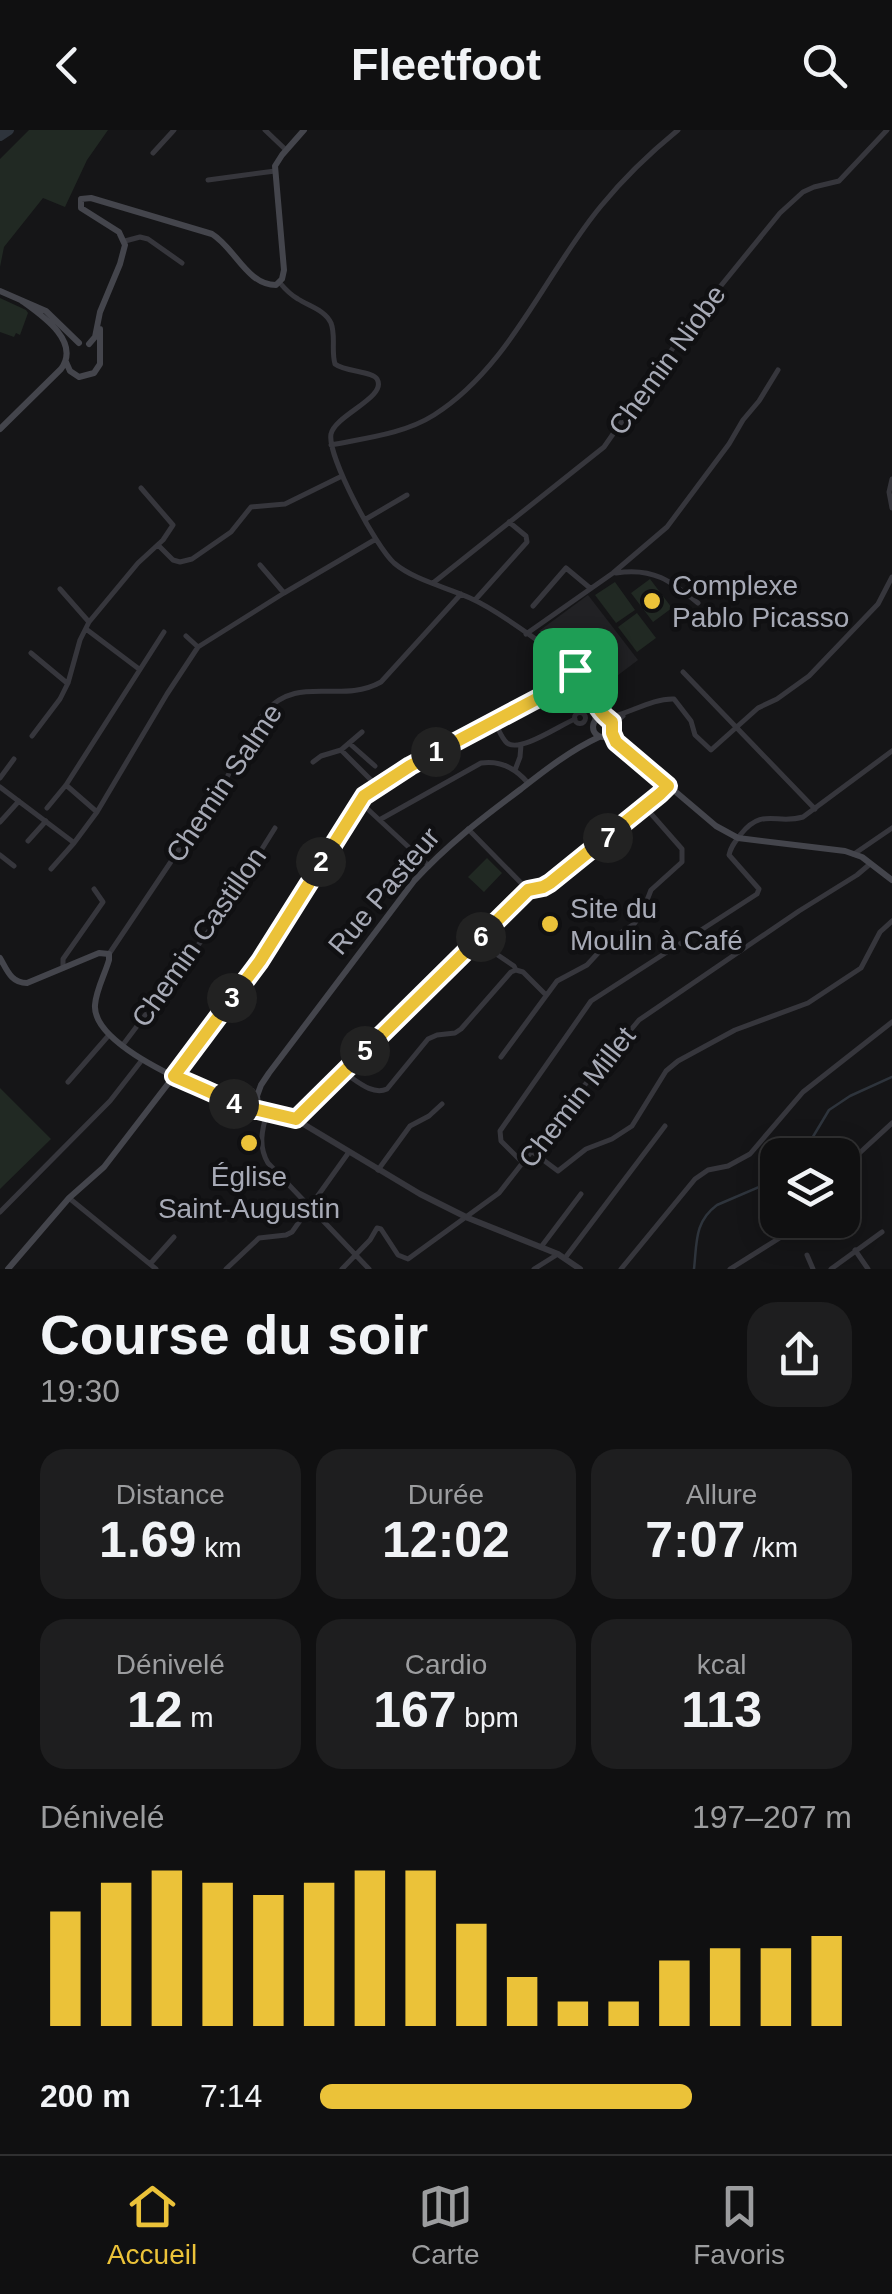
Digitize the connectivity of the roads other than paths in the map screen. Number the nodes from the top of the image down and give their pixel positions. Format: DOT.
graph roads {
  1 [pos="174,130"];
  2 [pos="265,130"];
  3 [pos="304,130"];
  4 [pos="678,130"];
  5 [pos="887,130"];
  6 [pos="286,150"];
  7 [pos="152,153"];
  8 [pos="275,171"];
  9 [pos="208,180"];
  10 [pos="124,241"];
  11 [pos="182,263"];
  12 [pos="280,283"];
  13 [pos="0,291"];
  14 [pos="22,301"];
  15 [pos="34,310"];
  16 [pos="46,311"];
  17 [pos="99,318"];
  18 [pos="79,344"];
  19 [pos="89,344"];
  20 [pos="68,351"];
  21 [pos="99,353"];
  22 [pos="66,362"];
  23 [pos="778,370"];
  24 [pos="70,371"];
  25 [pos="51,378"];
  26 [pos="0,429"];
  27 [pos="331,445"];
  28 [pos="342,476"];
  29 [pos="892,479"];
  30 [pos="141,488"];
  31 [pos="407,495"];
  32 [pos="892,508"];
  33 [pos="366,519"];
  34 [pos="509,522"];
  35 [pos="376,540"];
  36 [pos="158,545"];
  37 [pos="630,560"];
  38 [pos="260,565"];
  39 [pos="636,570"];
  40 [pos="613,573"];
  41 [pos="892,577"];
  42 [pos="433,582"];
  43 [pos="60,588"];
  44 [pos="591,588"];
  45 [pos="284,593"];
  46 [pos="461,594"];
  47 [pos="476,600"];
  48 [pos="698,603"];
  49 [pos="533,606"];
  50 [pos="88,625"];
  51 [pos="164,632"];
  52 [pos="526,634"];
  53 [pos="186,636"];
  54 [pos="198,647"];
  55 [pos="31,653"];
  56 [pos="139,669"];
  57 [pos="575,670"];
  58 [pos="683,672"];
  59 [pos="68,684"];
  60 [pos="594,706"];
  61 [pos="625,714"];
  62 [pos="605,717"];
  63 [pos="574,718"];
  64 [pos="594,720"];
  65 [pos="494,721"];
  66 [pos="736,727"];
  67 [pos="362,732"];
  68 [pos="605,732"];
  69 [pos="32,736"];
  70 [pos="349,743"];
  71 [pos="521,745"];
  72 [pos="340,750"];
  73 [pos="892,751"];
  74 [pos="14,759"];
  75 [pos="313,762"];
  76 [pos="374,766"];
  77 [pos="515,770"];
  78 [pos="0,778"];
  79 [pos="528,784"];
  80 [pos="66,785"];
  81 [pos="376,786"];
  82 [pos="668,786"];
  83 [pos="0,787"];
  84 [pos="19,800"];
  85 [pos="360,802"];
  86 [pos="47,808"];
  87 [pos="646,808"];
  88 [pos="815,809"];
  89 [pos="97,812"];
  90 [pos="46,820"];
  91 [pos="381,820"];
  92 [pos="0,822"];
  93 [pos="275,828"];
  94 [pos="892,828"];
  95 [pos="468,830"];
  96 [pos="738,838"];
  97 [pos="28,841"];
  98 [pos="74,843"];
  99 [pos="854,854"];
  100 [pos="0,855"];
  101 [pos="870,864"];
  102 [pos="14,866"];
  103 [pos="428,866"];
  104 [pos="51,870"];
  105 [pos="892,880"];
  106 [pos="94,889"];
  107 [pos="528,890"];
  108 [pos="892,921"];
  109 [pos="477,941"];
  110 [pos="109,954"];
  111 [pos="0,958"];
  112 [pos="63,968"];
  113 [pos="516,970"];
  114 [pos="546,995"];
  115 [pos="892,1022"];
  116 [pos="110,1034"];
  117 [pos="122,1046"];
  118 [pos="501,1057"];
  119 [pos="142,1060"];
  120 [pos="343,1072"];
  121 [pos="174,1076"];
  122 [pos="68,1082"];
  123 [pos="255,1100"];
  124 [pos="239,1102"];
  125 [pos="442,1104"];
  126 [pos="266,1111"];
  127 [pos="296,1119"];
  128 [pos="892,1123"];
  129 [pos="665,1126"];
  130 [pos="348,1152"];
  131 [pos="533,1153"];
  132 [pos="860,1153"];
  133 [pos="524,1164"];
  134 [pos="378,1170"];
  135 [pos="581,1194"];
  136 [pos="69,1198"];
  137 [pos="310,1207"];
  138 [pos="0,1212"];
  139 [pos="468,1218"];
  140 [pos="882,1232"];
  141 [pos="174,1237"];
  142 [pos="780,1238"];
  143 [pos="541,1248"];
  144 [pos="855,1250"];
  145 [pos="356,1255"];
  146 [pos="561,1256"];
  147 [pos="807,1256"];
  148 [pos="153,1267"];
  149 [pos="8,1269"];
  150 [pos="226,1269"];
  151 [pos="342,1269"];
  152 [pos="369,1269"];
  153 [pos="534,1269"];
  154 [pos="580,1269"];
  155 [pos="620,1269"];
  156 [pos="730,1269"];
  157 [pos="813,1269"];
  158 [pos="831,1269"];
  159 [pos="868,1269"];
  1 -- 7 [label="street"];
  2 -- 6 [label="street"];
  3 -- 6 [label="main road"];
  4 -- 27 [label="street"];
  5 -- 34 [label="street, Chemin Niobe"];
  6 -- 8 [label="main road"];
  8 -- 9 [label="street"];
  8 -- 12 [label="main road"];
  10 -- 11 [label="street"];
  10 -- 12 [label="main road"];
  10 -- 17 [label="main road"];
  12 -- 27 [label="street"];
  13 -- 14 [label="main road"];
  14 -- 15 [label="main road"];
  14 -- 16 [label="main road"];
  15 -- 16 [label="main road"];
  15 -- 20 [label="main road"];
  16 -- 18 [label="main road"];
  17 -- 19 [label="main road"];
  17 -- 21 [label="main road"];
  18 -- 19 [label="main road"];
  18 -- 20 [label="main road"];
  19 -- 21 [label="main road"];
  20 -- 22 [label="main road"];
  21 -- 24 [label="main road"];
  22 -- 24 [label="main road"];
  22 -- 25 [label="main road"];
  23 -- 37 [label="street"];
  24 -- 25 [label="main road"];
  25 -- 26 [label="main road"];
  27 -- 28 [label="street"];
  28 -- 33 [label="street"];
  28 -- 36 [label="street"];
  29 -- 32 [label="street"];
  30 -- 36 [label="street"];
  31 -- 33 [label="street"];
  33 -- 35 [label="street"];
  34 -- 42 [label="street, Chemin Niobe"];
  34 -- 47 [label="street"];
  35 -- 42 [label="street"];
  35 -- 45 [label="street"];
  36 -- 50 [label="street"];
  37 -- 39 [label="street"];
  37 -- 40 [label="street"];
  38 -- 45 [label="street"];
  39 -- 40 [label="street"];
  39 -- 48 [label="street"];
  40 -- 44 [label="street"];
  41 -- 66 [label="street"];
  42 -- 46 [label="street"];
  43 -- 50 [label="street"];
  44 -- 49 [label="street"];
  44 -- 52 [label="street"];
  45 -- 54 [label="street"];
  46 -- 47 [label="street"];
  46 -- 110 [label="street, Chemin Salme"];
  47 -- 52 [label="street"];
  50 -- 56 [label="street"];
  50 -- 59 [label="street"];
  51 -- 56 [label="street"];
  52 -- 57 [label="street"];
  53 -- 54 [label="street"];
  54 -- 89 [label="street"];
  55 -- 59 [label="street"];
  56 -- 80 [label="street"];
  57 -- 60 [label="street"];
  57 -- 65 [label="street"];
  58 -- 66 [label="street"];
  59 -- 69 [label="street"];
  60 -- 62 [label="street"];
  60 -- 64 [label="street"];
  61 -- 62 [label="street"];
  61 -- 66 [label="street"];
  61 -- 68 [label="street"];
  62 -- 64 [label="main road"];
  62 -- 68 [label="main road"];
  63 -- 71 [label="street"];
  64 -- 68 [label="main road"];
  65 -- 71 [label="street"];
  65 -- 81 [label="street"];
  66 -- 88 [label="street"];
  67 -- 70 [label="street"];
  68 -- 79 [label="main road, Rue Pasteur"];
  68 -- 82 [label="main road"];
  70 -- 72 [label="street"];
  70 -- 76 [label="street"];
  71 -- 77 [label="street"];
  72 -- 75 [label="street"];
  72 -- 81 [label="street"];
  73 -- 88 [label="street"];
  74 -- 78 [label="street"];
  77 -- 79 [label="street"];
  77 -- 91 [label="street"];
  79 -- 95 [label="main road, Rue Pasteur"];
  80 -- 86 [label="street"];
  80 -- 89 [label="street"];
  81 -- 85 [label="street"];
  82 -- 87 [label="street"];
  82 -- 96 [label="main road"];
  83 -- 84 [label="street"];
  84 -- 90 [label="street"];
  84 -- 92 [label="street"];
  85 -- 91 [label="street"];
  85 -- 121 [label="street"];
  87 -- 107 [label="street"];
  87 -- 114 [label="street"];
  88 -- 96 [label="street"];
  89 -- 98 [label="street"];
  90 -- 97 [label="street"];
  90 -- 98 [label="street"];
  91 -- 103 [label="street"];
  93 -- 117 [label="street, Chemin Castillon"];
  94 -- 99 [label="street"];
  95 -- 103 [label="main road, Rue Pasteur"];
  95 -- 107 [label="street"];
  96 -- 99 [label="main road"];
  96 -- 133 [label="street"];
  98 -- 104 [label="street"];
  99 -- 101 [label="main road"];
  100 -- 102 [label="street"];
  101 -- 105 [label="main road"];
  101 -- 131 [label="street, Chemin Millet"];
  103 -- 123 [label="main road, Rue Pasteur"];
  106 -- 112 [label="street"];
  107 -- 109 [label="street"];
  108 -- 131 [label="street"];
  109 -- 113 [label="street"];
  109 -- 120 [label="street"];
  110 -- 112 [label="main road"];
  110 -- 116 [label="main road"];
  111 -- 112 [label="main road"];
  113 -- 114 [label="street"];
  113 -- 120 [label="street"];
  114 -- 118 [label="street"];
  115 -- 155 [label="street"];
  116 -- 117 [label="main road"];
  116 -- 122 [label="street"];
  117 -- 119 [label="main road"];
  119 -- 121 [label="main road"];
  119 -- 138 [label="street"];
  120 -- 127 [label="street"];
  121 -- 124 [label="main road"];
  121 -- 136 [label="main road"];
  123 -- 124 [label="main road"];
  123 -- 124 [label="main road, Rue Pasteur"];
  123 -- 126 [label="street"];
  125 -- 134 [label="street"];
  126 -- 127 [label="street"];
  126 -- 137 [label="street"];
  127 -- 130 [label="street"];
  128 -- 132 [label="street"];
  129 -- 146 [label="street"];
  130 -- 134 [label="street"];
  130 -- 137 [label="street"];
  131 -- 133 [label="street, Chemin Millet"];
  133 -- 139 [label="street, Chemin Millet"];
  134 -- 139 [label="street"];
  135 -- 143 [label="street"];
  136 -- 148 [label="street"];
  136 -- 149 [label="main road"];
  137 -- 145 [label="street"];
  137 -- 150 [label="street"];
  139 -- 143 [label="street"];
  139 -- 145 [label="street, Chemin Millet"];
  140 -- 144 [label="street"];
  141 -- 148 [label="street"];
  142 -- 156 [label="street"];
  143 -- 146 [label="street"];
  144 -- 158 [label="street"];
  144 -- 159 [label="street"];
  145 -- 151 [label="street"];
  145 -- 152 [label="street"];
  146 -- 153 [label="street"];
  146 -- 154 [label="street"];
  147 -- 157 [label="street"];
}
